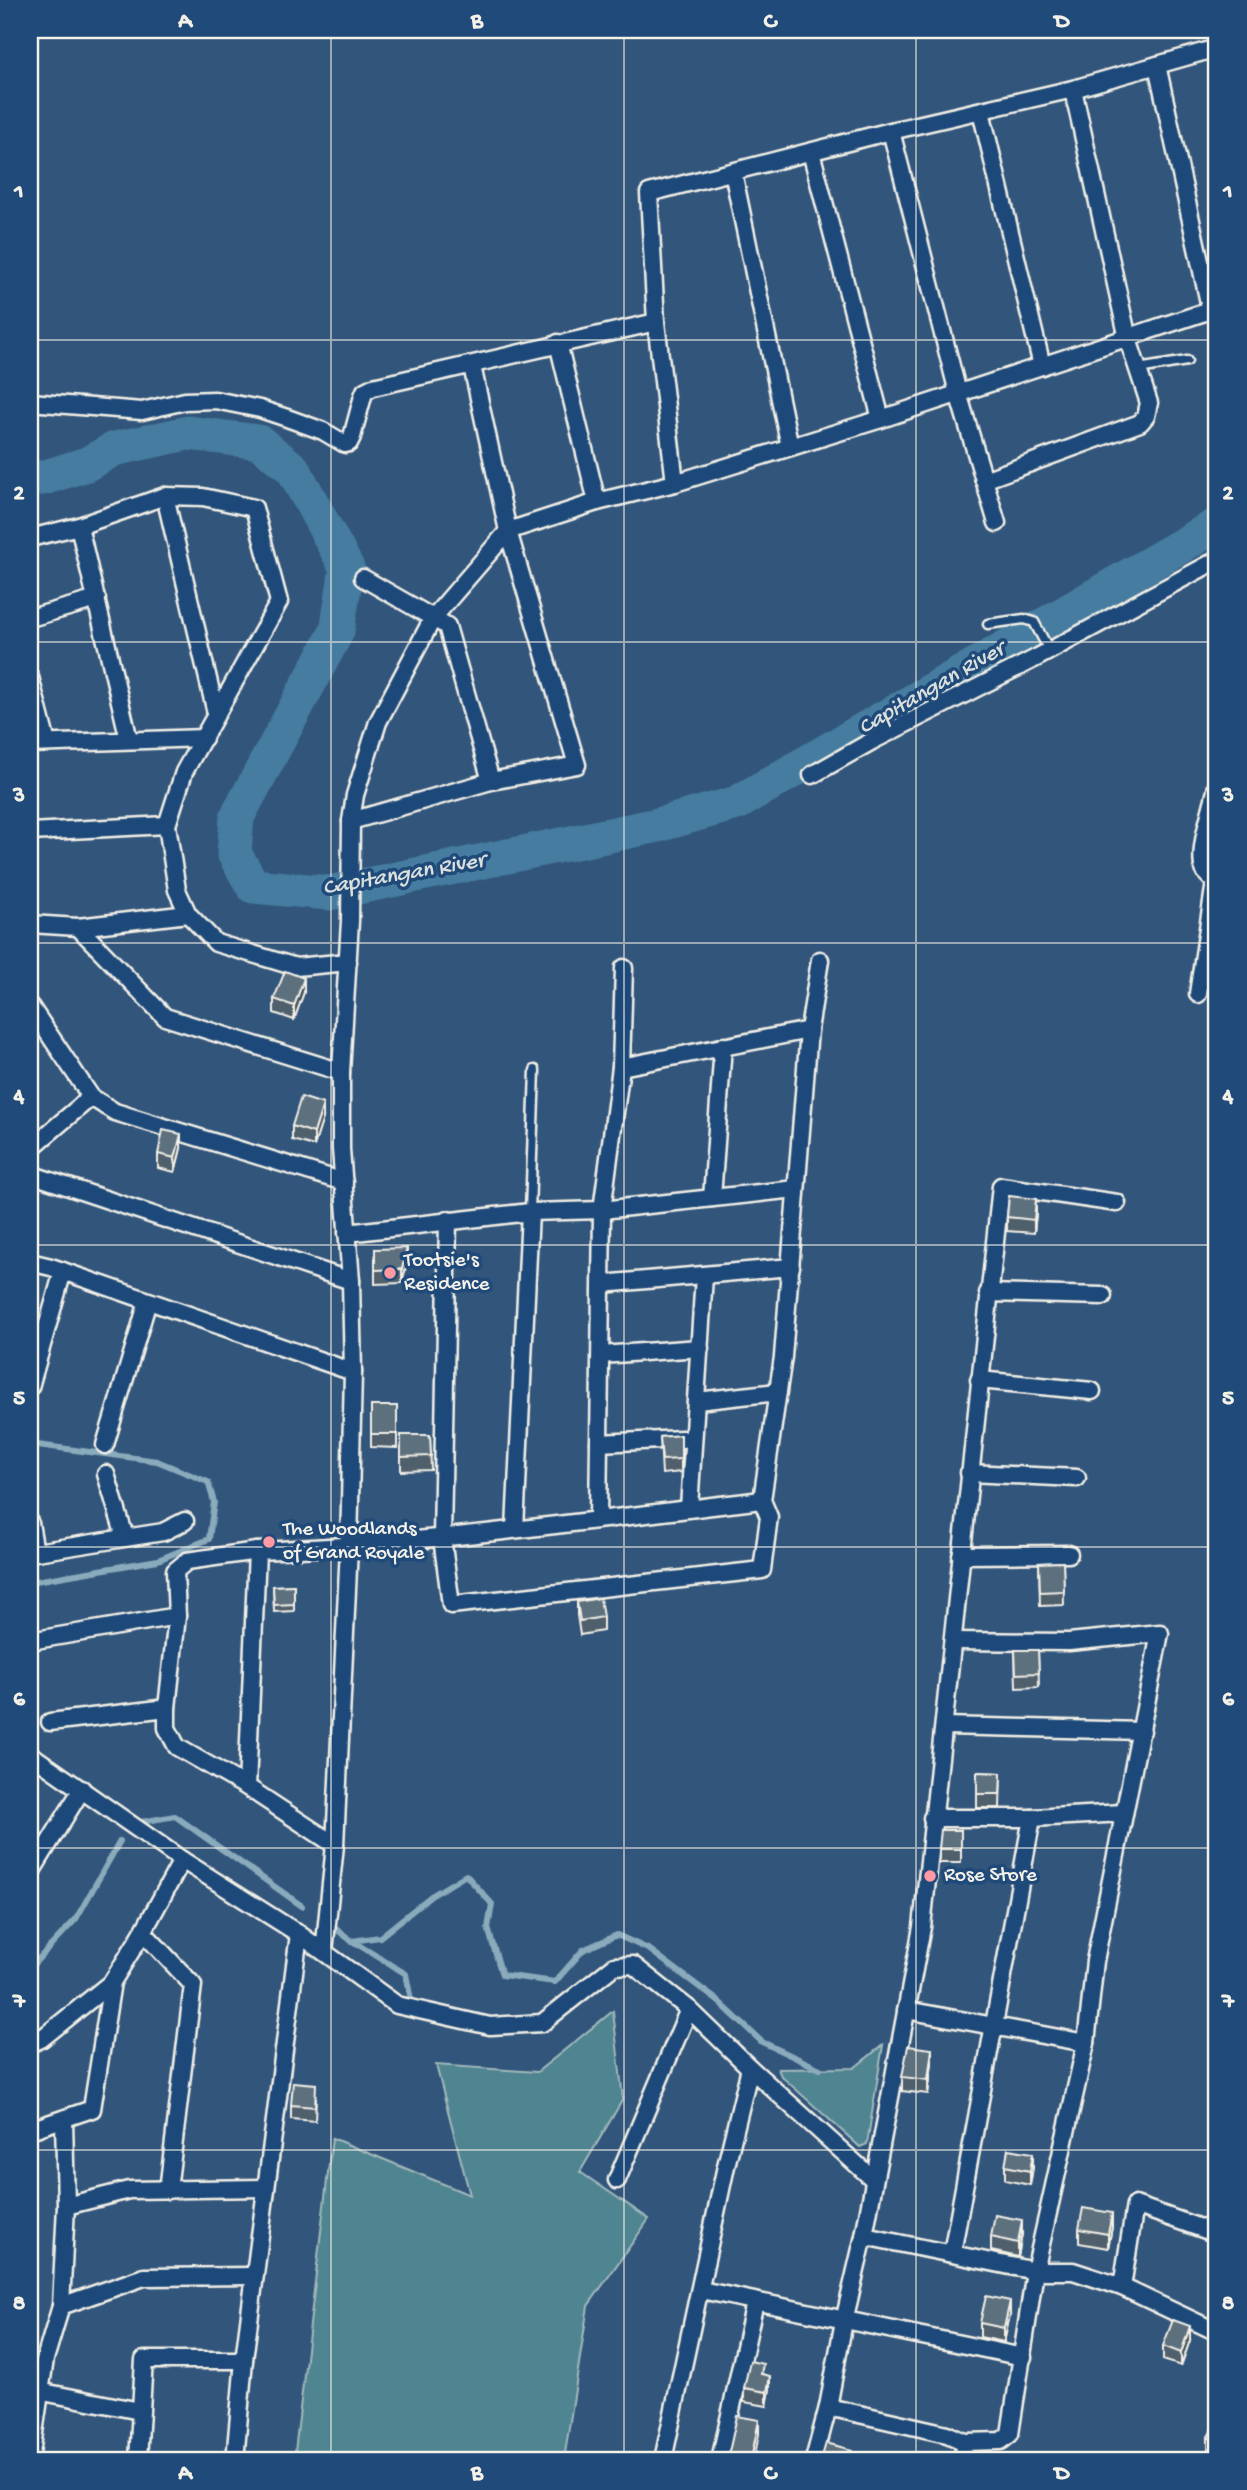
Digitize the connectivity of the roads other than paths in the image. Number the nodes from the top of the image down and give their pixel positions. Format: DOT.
graph roads {
  1 [pos="1217,48"];
  2 [pos="1157,65"];
  3 [pos="1073,89"];
  4 [pos="981,111"];
  5 [pos="891,131"];
  6 [pos="811,152"];
  7 [pos="733,172"];
  8 [pos="1214,310"];
  9 [pos="656,322"];
  10 [pos="1128,339"];
  11 [pos="558,343"];
  12 [pos="1187,361"];
  13 [pos="472,366"];
  14 [pos="1042,366"];
  15 [pos="1138,369"];
  16 [pos="958,393"];
  17 [pos="30,402"];
  18 [pos="881,419"];
  19 [pos="790,447"];
  20 [pos="984,480"];
  21 [pos="675,483"];
  22 [pos="165,496"];
  23 [pos="597,502"];
  24 [pos="997,523"];
  25 [pos="79,526"];
  26 [pos="509,531"];
  27 [pos="30,538"];
  28 [pos="1217,560"];
  29 [pos="363,578"];
  30 [pos="97,599"];
  31 [pos="30,618"];
  32 [pos="433,618"];
  33 [pos="989,624"];
  34 [pos="1047,645"];
  35 [pos="30,677"];
  36 [pos="216,713"];
  37 [pos="204,738"];
  38 [pos="129,740"];
  39 [pos="47,743"];
  40 [pos="30,744"];
  41 [pos="812,775"];
  42 [pos="491,781"];
  43 [pos="1217,786"];
  44 [pos="351,821"];
  45 [pos="167,825"];
  46 [pos="30,832"];
  47 [pos="1216,883"];
  48 [pos="188,914"];
  49 [pos="30,924"];
  50 [pos="78,927"];
  51 [pos="820,960"];
  52 [pos="348,962"];
  53 [pos="624,968"];
  54 [pos="1198,994"];
  55 [pos="30,1006"];
  56 [pos="809,1030"];
  57 [pos="723,1046"];
  58 [pos="621,1067"];
  59 [pos="535,1070"];
  60 [pos="341,1072"];
  61 [pos="91,1097"];
  62 [pos="30,1149"];
  63 [pos="30,1174"];
  64 [pos="344,1182"];
  65 [pos="796,1189"];
  66 [pos="712,1198"];
  67 [pos="1117,1203"];
  68 [pos="602,1210"];
  69 [pos="530,1212"];
  70 [pos="448,1220"];
  71 [pos="347,1233"];
  72 [pos="30,1262"];
  73 [pos="791,1267"];
  74 [pos="63,1271"];
  75 [pos="704,1276"];
  76 [pos="351,1281"];
  77 [pos="602,1284"];
  78 [pos="988,1293"];
  79 [pos="1102,1296"];
  80 [pos="148,1301"];
  81 [pos="700,1349"];
  82 [pos="601,1354"];
  83 [pos="353,1372"];
  84 [pos="979,1380"];
  85 [pos="30,1387"];
  86 [pos="1092,1391"];
  87 [pos="778,1392"];
  88 [pos="697,1401"];
  89 [pos="695,1438"];
  90 [pos="599,1443"];
  91 [pos="105,1445"];
  92 [pos="969,1473"];
  93 [pos="106,1474"];
  94 [pos="1077,1478"];
  95 [pos="762,1500"];
  96 [pos="689,1508"];
  97 [pos="598,1519"];
  98 [pos="185,1521"];
  99 [pos="30,1523"];
  100 [pos="515,1530"];
  101 [pos="125,1537"];
  102 [pos="442,1538"];
  103 [pos="349,1547"];
  104 [pos="257,1551"];
  105 [pos="32,1553"];
  106 [pos="1069,1553"];
  107 [pos="961,1555"];
  108 [pos="177,1616"];
  109 [pos="30,1641"];
  110 [pos="953,1641"];
  111 [pos="167,1708"];
  112 [pos="50,1722"];
  113 [pos="944,1726"];
  114 [pos="1142,1731"];
  115 [pos="30,1754"];
  116 [pos="247,1787"];
  117 [pos="82,1789"];
  118 [pos="1124,1813"];
  119 [pos="932,1818"];
  120 [pos="1032,1818"];
  121 [pos="335,1845"];
  122 [pos="182,1860"];
  123 [pos="30,1874"];
  124 [pos="143,1932"];
  125 [pos="299,1934"];
  126 [pos="324,1952"];
  127 [pos="112,1982"];
  128 [pos="689,2009"];
  129 [pos="906,2010"];
  130 [pos="993,2027"];
  131 [pos="1086,2043"];
  132 [pos="30,2044"];
  133 [pos="750,2068"];
  134 [pos="64,2120"];
  135 [pos="30,2130"];
  136 [pos="617,2180"];
  137 [pos="874,2180"];
  138 [pos="266,2188"];
  139 [pos="169,2190"];
  140 [pos="66,2206"];
  141 [pos="1217,2234"];
  142 [pos="863,2236"];
  143 [pos="952,2253"];
  144 [pos="1035,2271"];
  145 [pos="254,2276"];
  146 [pos="1122,2287"];
  147 [pos="701,2290"];
  148 [pos="755,2302"];
  149 [pos="61,2306"];
  150 [pos="844,2321"];
  151 [pos="1217,2332"];
  152 [pos="1023,2357"];
  153 [pos="244,2360"];
  154 [pos="37,2361"];
  155 [pos="38,2390"];
  156 [pos="828,2407"];
  157 [pos="141,2412"];
  158 [pos="965,2442"];
  159 [pos="30,2460"];
  160 [pos="138,2460"];
  161 [pos="235,2460"];
  162 [pos="663,2460"];
  163 [pos="720,2460"];
  164 [pos="814,2460"];
  165 [pos="962,2460"];
  1 -- 2 [label="street"];
  2 -- 3 [label="street"];
  2 -- 8 [label="street"];
  3 -- 4 [label="street"];
  3 -- 10 [label="street"];
  4 -- 5 [label="street"];
  4 -- 14 [label="street"];
  5 -- 6 [label="street"];
  5 -- 16 [label="street"];
  6 -- 7 [label="street"];
  6 -- 18 [label="street"];
  7 -- 9 [label="street"];
  7 -- 19 [label="street"];
  8 -- 10 [label="street"];
  9 -- 11 [label="street"];
  9 -- 21 [label="street"];
  10 -- 14 [label="street"];
  10 -- 15 [label="street"];
  11 -- 13 [label="street"];
  11 -- 23 [label="street"];
  12 -- 15 [label="lane"];
  13 -- 17 [label="street"];
  13 -- 26 [label="street"];
  14 -- 16 [label="street"];
  15 -- 20 [label="street"];
  16 -- 18 [label="street"];
  16 -- 20 [label="street"];
  18 -- 19 [label="street"];
  19 -- 21 [label="street"];
  20 -- 24 [label="street"];
  21 -- 23 [label="street"];
  22 -- 25 [label="street"];
  22 -- 36 [label="street"];
  22 -- 36 [label="street"];
  23 -- 26 [label="street"];
  25 -- 27 [label="street"];
  25 -- 30 [label="street"];
  26 -- 32 [label="street"];
  26 -- 42 [label="street"];
  28 -- 34 [label="street"];
  29 -- 32 [label="street"];
  30 -- 31 [label="street"];
  30 -- 38 [label="street"];
  32 -- 42 [label="street"];
  32 -- 44 [label="street"];
  33 -- 34 [label="lane"];
  34 -- 41 [label="street"];
  35 -- 39 [label="street"];
  36 -- 37 [label="street"];
  37 -- 38 [label="street"];
  37 -- 45 [label="street"];
  38 -- 39 [label="street"];
  39 -- 40 [label="street"];
  42 -- 44 [label="street"];
  43 -- 47 [label="street"];
  44 -- 52 [label="street"];
  45 -- 46 [label="street"];
  45 -- 48 [label="street"];
  47 -- 54 [label="street"];
  48 -- 50 [label="street"];
  48 -- 52 [label="street"];
  49 -- 50 [label="street"];
  50 -- 60 [label="street"];
  51 -- 56 [label="street"];
  52 -- 60 [label="street"];
  53 -- 58 [label="street"];
  55 -- 61 [label="street"];
  56 -- 57 [label="street"];
  56 -- 65 [label="street"];
  57 -- 58 [label="street"];
  57 -- 66 [label="street"];
  58 -- 68 [label="street"];
  59 -- 69 [label="lane"];
  60 -- 64 [label="street"];
  61 -- 62 [label="street"];
  61 -- 64 [label="street"];
  63 -- 76 [label="street"];
  64 -- 71 [label="street"];
  65 -- 66 [label="street"];
  65 -- 73 [label="street"];
  66 -- 68 [label="street"];
  67 -- 78 [label="street"];
  68 -- 69 [label="street"];
  68 -- 77 [label="street"];
  69 -- 70 [label="street"];
  69 -- 100 [label="street"];
  70 -- 71 [label="street"];
  70 -- 102 [label="street"];
  71 -- 76 [label="street"];
  72 -- 74 [label="street"];
  73 -- 75 [label="street"];
  73 -- 87 [label="street"];
  74 -- 80 [label="street"];
  74 -- 85 [label="street"];
  75 -- 77 [label="street"];
  75 -- 81 [label="street"];
  76 -- 83 [label="street"];
  77 -- 82 [label="street"];
  78 -- 79 [label="street"];
  78 -- 84 [label="street"];
  80 -- 83 [label="street"];
  80 -- 91 [label="street"];
  81 -- 82 [label="street"];
  81 -- 88 [label="street"];
  82 -- 90 [label="street"];
  83 -- 103 [label="street"];
  84 -- 86 [label="street"];
  84 -- 92 [label="street"];
  87 -- 88 [label="street"];
  87 -- 95 [label="street"];
  88 -- 89 [label="street"];
  89 -- 90 [label="street"];
  89 -- 96 [label="street"];
  90 -- 97 [label="street"];
  92 -- 94 [label="street"];
  92 -- 107 [label="street"];
  93 -- 101 [label="street"];
  95 -- 96 [label="street"];
  95 -- 102 [label="street"];
  96 -- 97 [label="street"];
  97 -- 100 [label="street"];
  98 -- 101 [label="street"];
  99 -- 105 [label="street"];
  100 -- 102 [label="street"];
  101 -- 105 [label="street"];
  102 -- 103 [label="street"];
  103 -- 104 [label="street"];
  103 -- 121 [label="street"];
  104 -- 108 [label="street"];
  104 -- 116 [label="street"];
  106 -- 107 [label="street"];
  107 -- 110 [label="street"];
  108 -- 109 [label="street"];
  108 -- 111 [label="street"];
  110 -- 113 [label="street"];
  110 -- 114 [label="street"];
  111 -- 112 [label="street"];
  111 -- 116 [label="street"];
  113 -- 114 [label="street"];
  113 -- 119 [label="street"];
  114 -- 118 [label="street"];
  115 -- 117 [label="street"];
  116 -- 121 [label="street"];
  117 -- 122 [label="street"];
  117 -- 123 [label="street"];
  118 -- 120 [label="street"];
  118 -- 131 [label="street"];
  119 -- 120 [label="street"];
  119 -- 129 [label="street"];
  120 -- 130 [label="street"];
  121 -- 126 [label="street"];
  122 -- 124 [label="street"];
  122 -- 125 [label="street"];
  124 -- 127 [label="street"];
  124 -- 139 [label="street"];
  125 -- 126 [label="street"];
  125 -- 138 [label="street"];
  126 -- 128 [label="street"];
  127 -- 132 [label="street"];
  127 -- 134 [label="street"];
  128 -- 133 [label="street"];
  128 -- 136 [label="street"];
  129 -- 130 [label="street"];
  129 -- 137 [label="street"];
  130 -- 131 [label="street"];
  130 -- 143 [label="street"];
  131 -- 144 [label="street"];
  133 -- 137 [label="street"];
  133 -- 147 [label="street"];
  134 -- 135 [label="street"];
  134 -- 140 [label="street"];
  137 -- 142 [label="street"];
  138 -- 139 [label="street"];
  138 -- 145 [label="street"];
  139 -- 140 [label="street"];
  140 -- 149 [label="street"];
  141 -- 146 [label="street"];
  142 -- 143 [label="street"];
  142 -- 150 [label="street"];
  143 -- 144 [label="street"];
  144 -- 146 [label="street"];
  144 -- 152 [label="street"];
  145 -- 149 [label="street"];
  145 -- 153 [label="street"];
  146 -- 151 [label="street"];
  147 -- 148 [label="street"];
  147 -- 162 [label="street"];
  148 -- 150 [label="street"];
  148 -- 163 [label="street"];
  149 -- 154 [label="street"];
  150 -- 152 [label="street"];
  150 -- 156 [label="street"];
  152 -- 158 [label="street"];
  153 -- 157 [label="street"];
  153 -- 161 [label="street"];
  154 -- 155 [label="street"];
  155 -- 157 [label="street"];
  155 -- 159 [label="street"];
  156 -- 158 [label="street"];
  156 -- 164 [label="street"];
  157 -- 160 [label="street"];
  158 -- 165 [label="street"];
}
